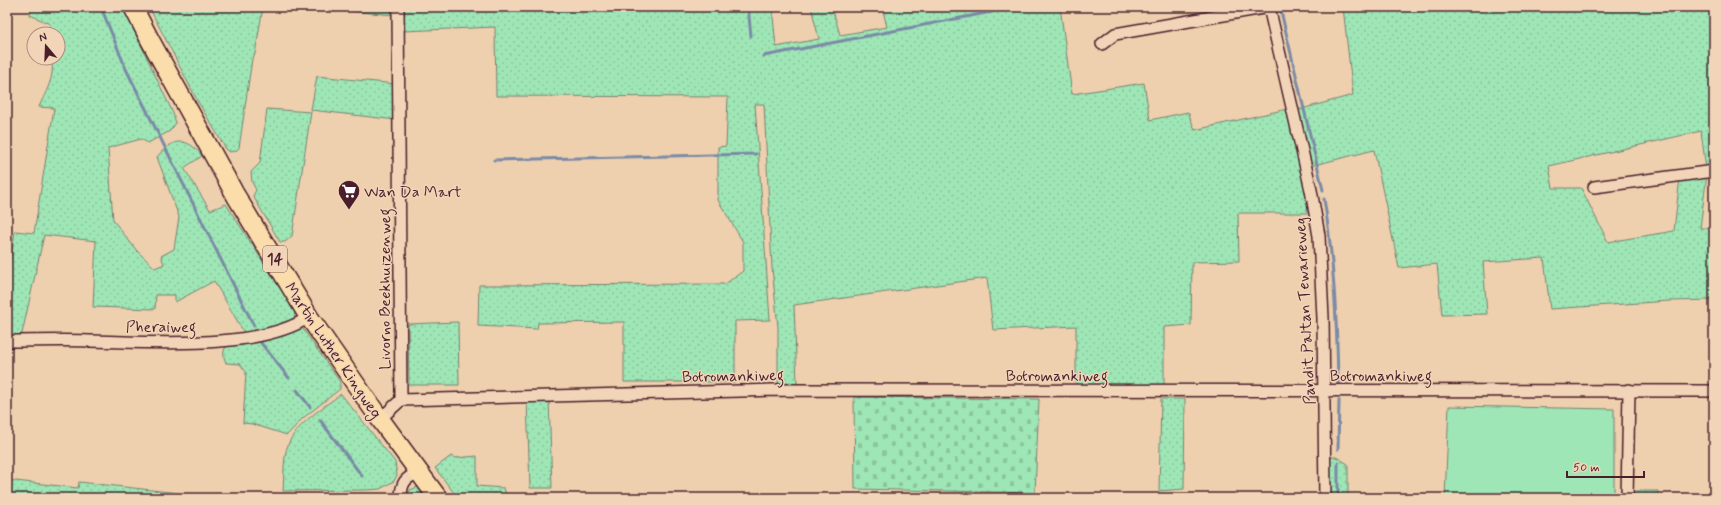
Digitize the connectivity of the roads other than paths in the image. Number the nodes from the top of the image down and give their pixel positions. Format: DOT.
graph roads {
  1 [pos="134,7"];
  2 [pos="398,7"];
  3 [pos="1269,7"];
  4 [pos="1102,44"];
  5 [pos="1714,171"];
  6 [pos="1594,187"];
  7 [pos="310,316"];
  8 [pos="7,341"];
  9 [pos="1630,390"];
  10 [pos="1324,391"];
  11 [pos="1714,391"];
  12 [pos="400,400"];
  13 [pos="380,418"];
  14 [pos="419,472"];
  15 [pos="401,498"];
  16 [pos="438,498"];
  17 [pos="1325,498"];
  18 [pos="1627,498"];
  1 -- 7 [label="main road, Martin Luther Kingweg / 14"];
  2 -- 12 [label="street, Livorno Beekhuizenweg"];
  3 -- 4 [label="street"];
  3 -- 10 [label="street, Pandit Paltan Tewarieweg"];
  5 -- 6 [label="street"];
  7 -- 8 [label="street, Pheraiweg"];
  7 -- 13 [label="main road, Martin Luther Kingweg / 14"];
  9 -- 10 [label="street, Botromankiweg"];
  9 -- 11 [label="street, Botromankiweg"];
  9 -- 18 [label="street"];
  10 -- 12 [label="street, Botromankiweg"];
  10 -- 17 [label="street, Pandit Paltan Tewarieweg"];
  12 -- 13 [label="street"];
  13 -- 14 [label="main road, Martin Luther Kingweg / 14"];
  14 -- 15 [label="street"];
  14 -- 16 [label="main road, Martin Luther Kingweg / 14"];
}
